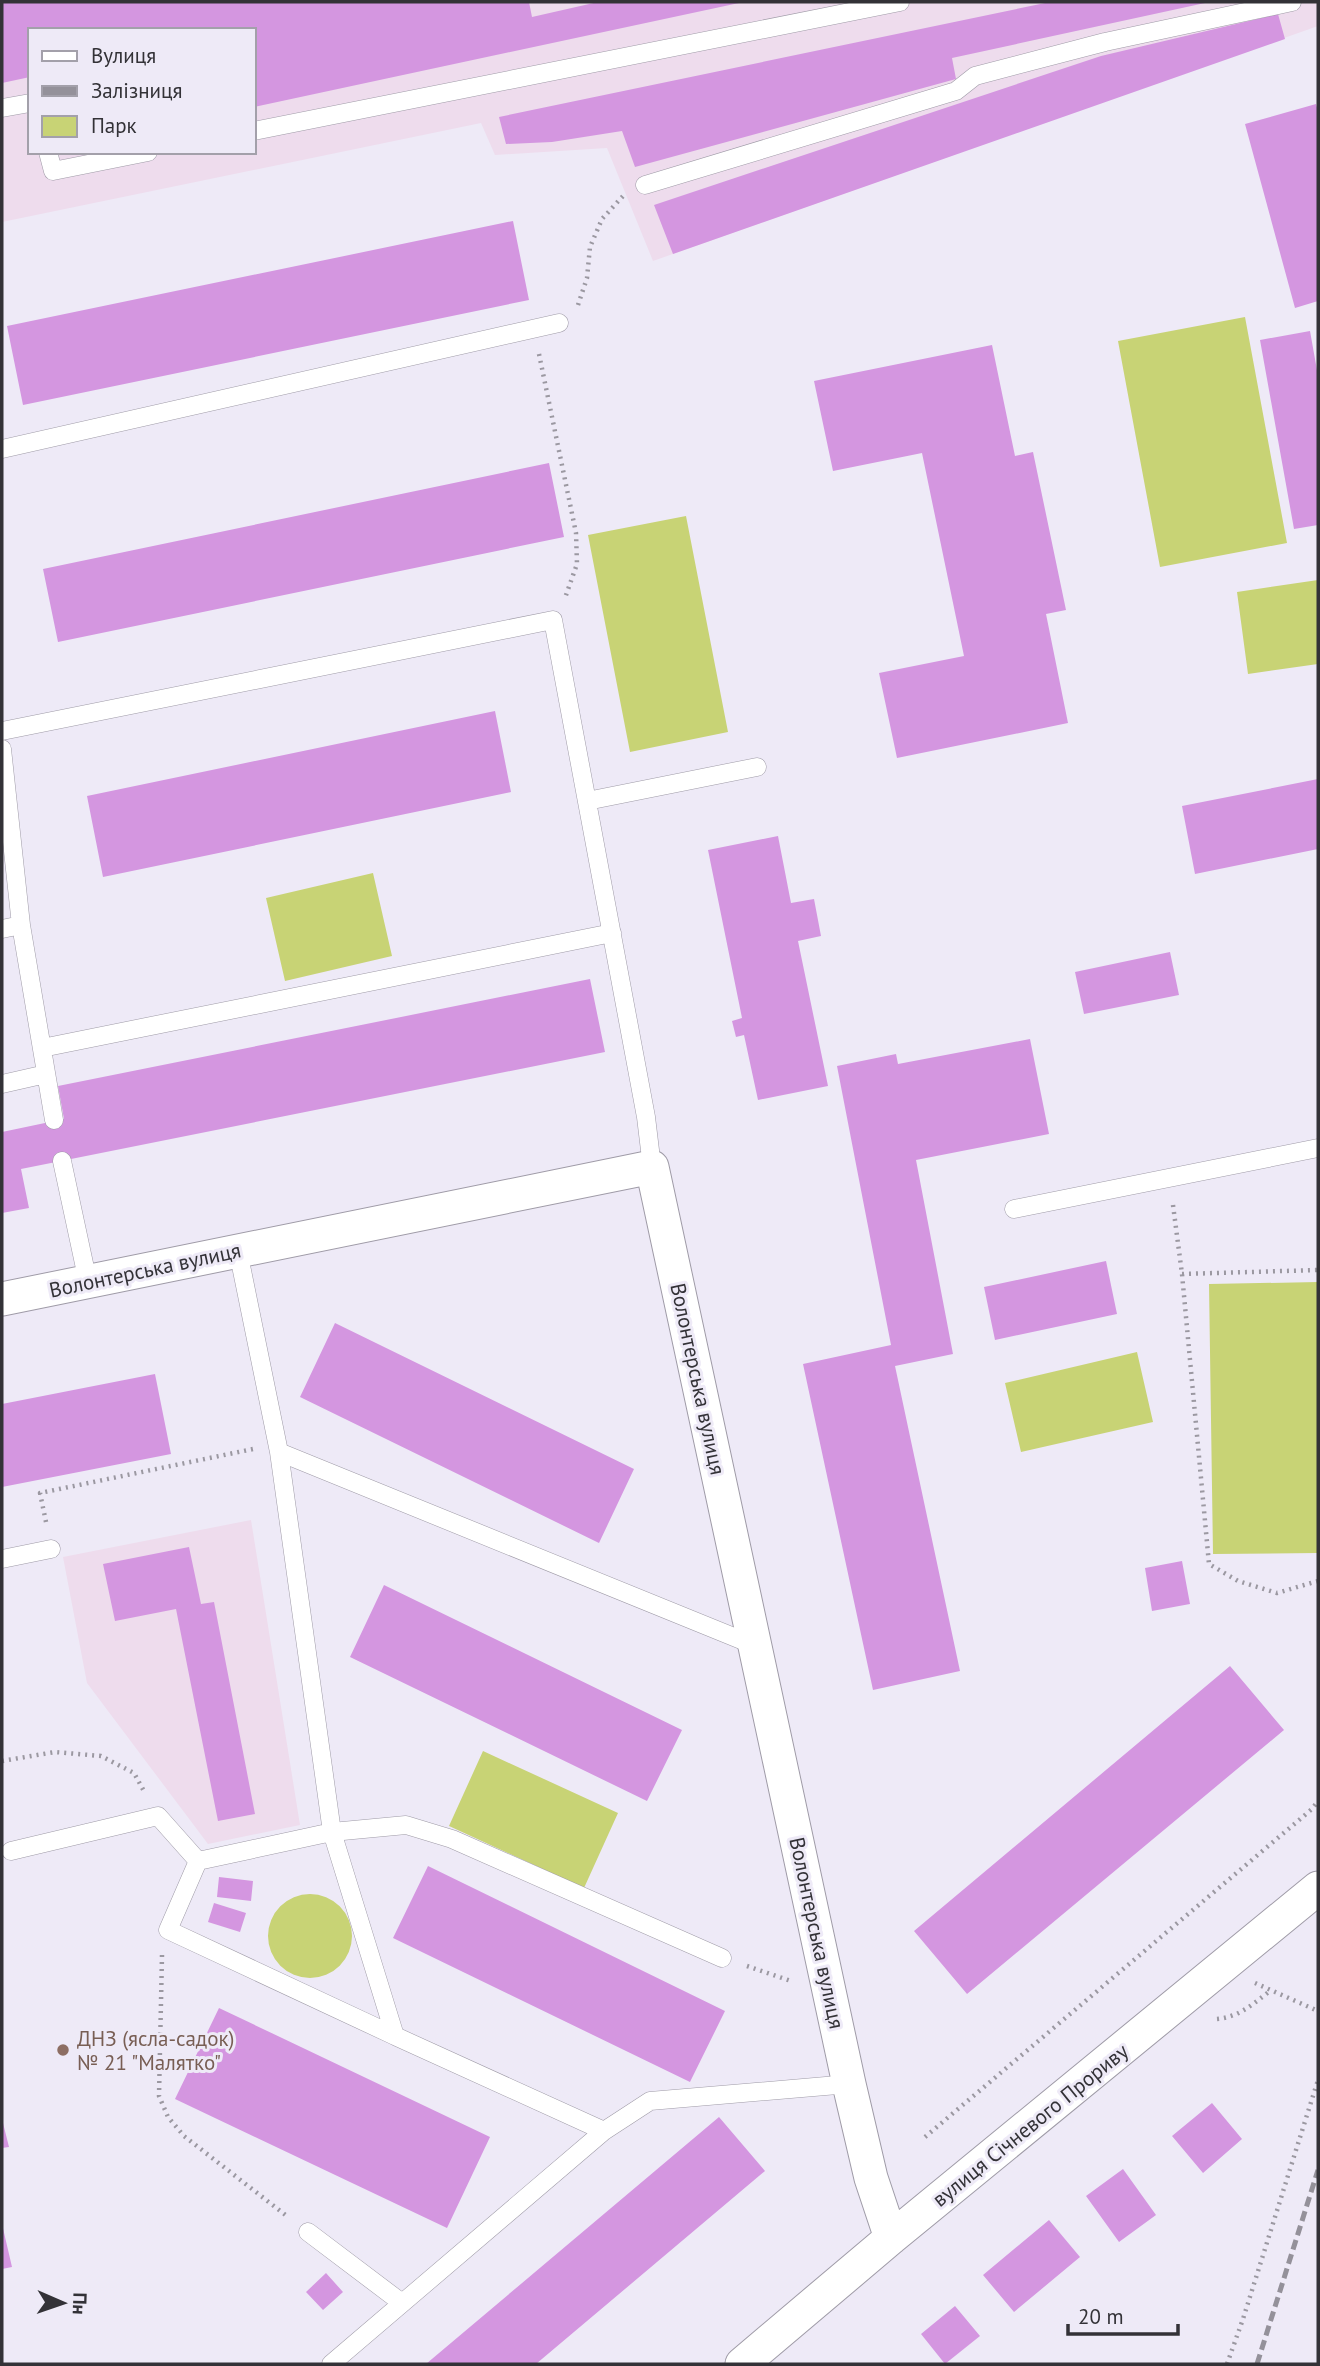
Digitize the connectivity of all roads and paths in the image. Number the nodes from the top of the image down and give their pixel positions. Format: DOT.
graph roads {
  1 [pos="900,2"];
  2 [pos="1292,2"];
  3 [pos="28,103"];
  4 [pos="2,108"];
  5 [pos="256,131"];
  6 [pos="49,154"];
  7 [pos="138,154"];
  8 [pos="645,185"];
  9 [pos="559,323"];
  10 [pos="534,329"];
  11 [pos="2,449"];
  12 [pos="553,620"];
  13 [pos="2,731"];
  14 [pos="2,749"];
  15 [pos="757,767"];
  16 [pos="587,802"];
  17 [pos="21,925"];
  18 [pos="2,929"];
  19 [pos="612,933"];
  20 [pos="42,1048"];
  21 [pos="46,1073"];
  22 [pos="2,1084"];
  23 [pos="54,1120"];
  24 [pos="1318,1148"];
  25 [pos="62,1161"];
  26 [pos="652,1167"];
  27 [pos="1170,1178"];
  28 [pos="1014,1209"];
  29 [pos="238,1251"];
  30 [pos="1318,1270"];
  31 [pos="1182,1274"];
  32 [pos="88,1282"];
  33 [pos="2,1299"];
  34 [pos="278,1448"];
  35 [pos="40,1493"];
  36 [pos="51,1549"];
  37 [pos="2,1559"];
  38 [pos="1318,1581"];
  39 [pos="756,1646"];
  40 [pos="2,1761"];
  41 [pos="1318,1801"];
  42 [pos="158,1816"];
  43 [pos="332,1832"];
  44 [pos="11,1852"];
  45 [pos="198,1861"];
  46 [pos="1318,1888"];
  47 [pos="168,1930"];
  48 [pos="722,1958"];
  49 [pos="1222,1967"];
  50 [pos="830,1993"];
  51 [pos="1318,2011"];
  52 [pos="396,2036"];
  53 [pos="1318,2080"];
  54 [pos="849,2084"];
  55 [pos="604,2131"];
  56 [pos="925,2137"];
  57 [pos="308,2232"];
  58 [pos="891,2238"];
  59 [pos="402,2303"];
  60 [pos="331,2364"];
  61 [pos="742,2364"];
  62 [pos="1227,2364"];
  1 -- 5 [label="lane"];
  2 -- 8 [label="lane"];
  3 -- 4 [label="lane"];
  6 -- 7 [label="lane"];
  8 -- 9 [label="path"];
  9 -- 10 [label="lane"];
  10 -- 11 [label="lane"];
  10 -- 12 [label="path"];
  12 -- 13 [label="lane"];
  12 -- 16 [label="lane"];
  14 -- 17 [label="lane"];
  15 -- 16 [label="lane"];
  16 -- 19 [label="lane"];
  17 -- 18 [label="lane"];
  17 -- 20 [label="lane"];
  19 -- 20 [label="lane"];
  19 -- 26 [label="lane"];
  20 -- 21 [label="lane"];
  21 -- 22 [label="lane"];
  21 -- 23 [label="lane"];
  24 -- 27 [label="lane"];
  25 -- 32 [label="lane"];
  26 -- 29 [label="street, Волонтерська вулиця"];
  26 -- 39 [label="street, Волонтерська вулиця"];
  27 -- 28 [label="lane"];
  27 -- 31 [label="path"];
  29 -- 32 [label="street, Волонтерська вулиця"];
  29 -- 34 [label="lane"];
  30 -- 31 [label="path"];
  31 -- 38 [label="path"];
  32 -- 33 [label="street, Волонтерська вулиця"];
  34 -- 35 [label="path"];
  34 -- 39 [label="lane"];
  34 -- 43 [label="lane"];
  36 -- 37 [label="lane"];
  39 -- 50 [label="street, Волонтерська вулиця"];
  40 -- 42 [label="path"];
  41 -- 56 [label="path"];
  42 -- 44 [label="lane"];
  42 -- 45 [label="lane"];
  43 -- 45 [label="lane"];
  43 -- 48 [label="lane"];
  43 -- 52 [label="lane"];
  45 -- 47 [label="lane"];
  46 -- 49 [label="street, вулиця Січневого Прориву"];
  47 -- 52 [label="lane"];
  47 -- 57 [label="path"];
  48 -- 50 [label="path"];
  49 -- 51 [label="path"];
  49 -- 58 [label="street, вулиця Січневого Прориву"];
  50 -- 54 [label="street, Волонтерська вулиця"];
  52 -- 55 [label="lane"];
  53 -- 62 [label="path"];
  54 -- 55 [label="lane"];
  54 -- 58 [label="street, Волонтерська вулиця"];
  55 -- 59 [label="lane"];
  57 -- 59 [label="lane"];
  58 -- 61 [label="street, вулиця Січневого Прориву"];
  59 -- 60 [label="lane"];
}
